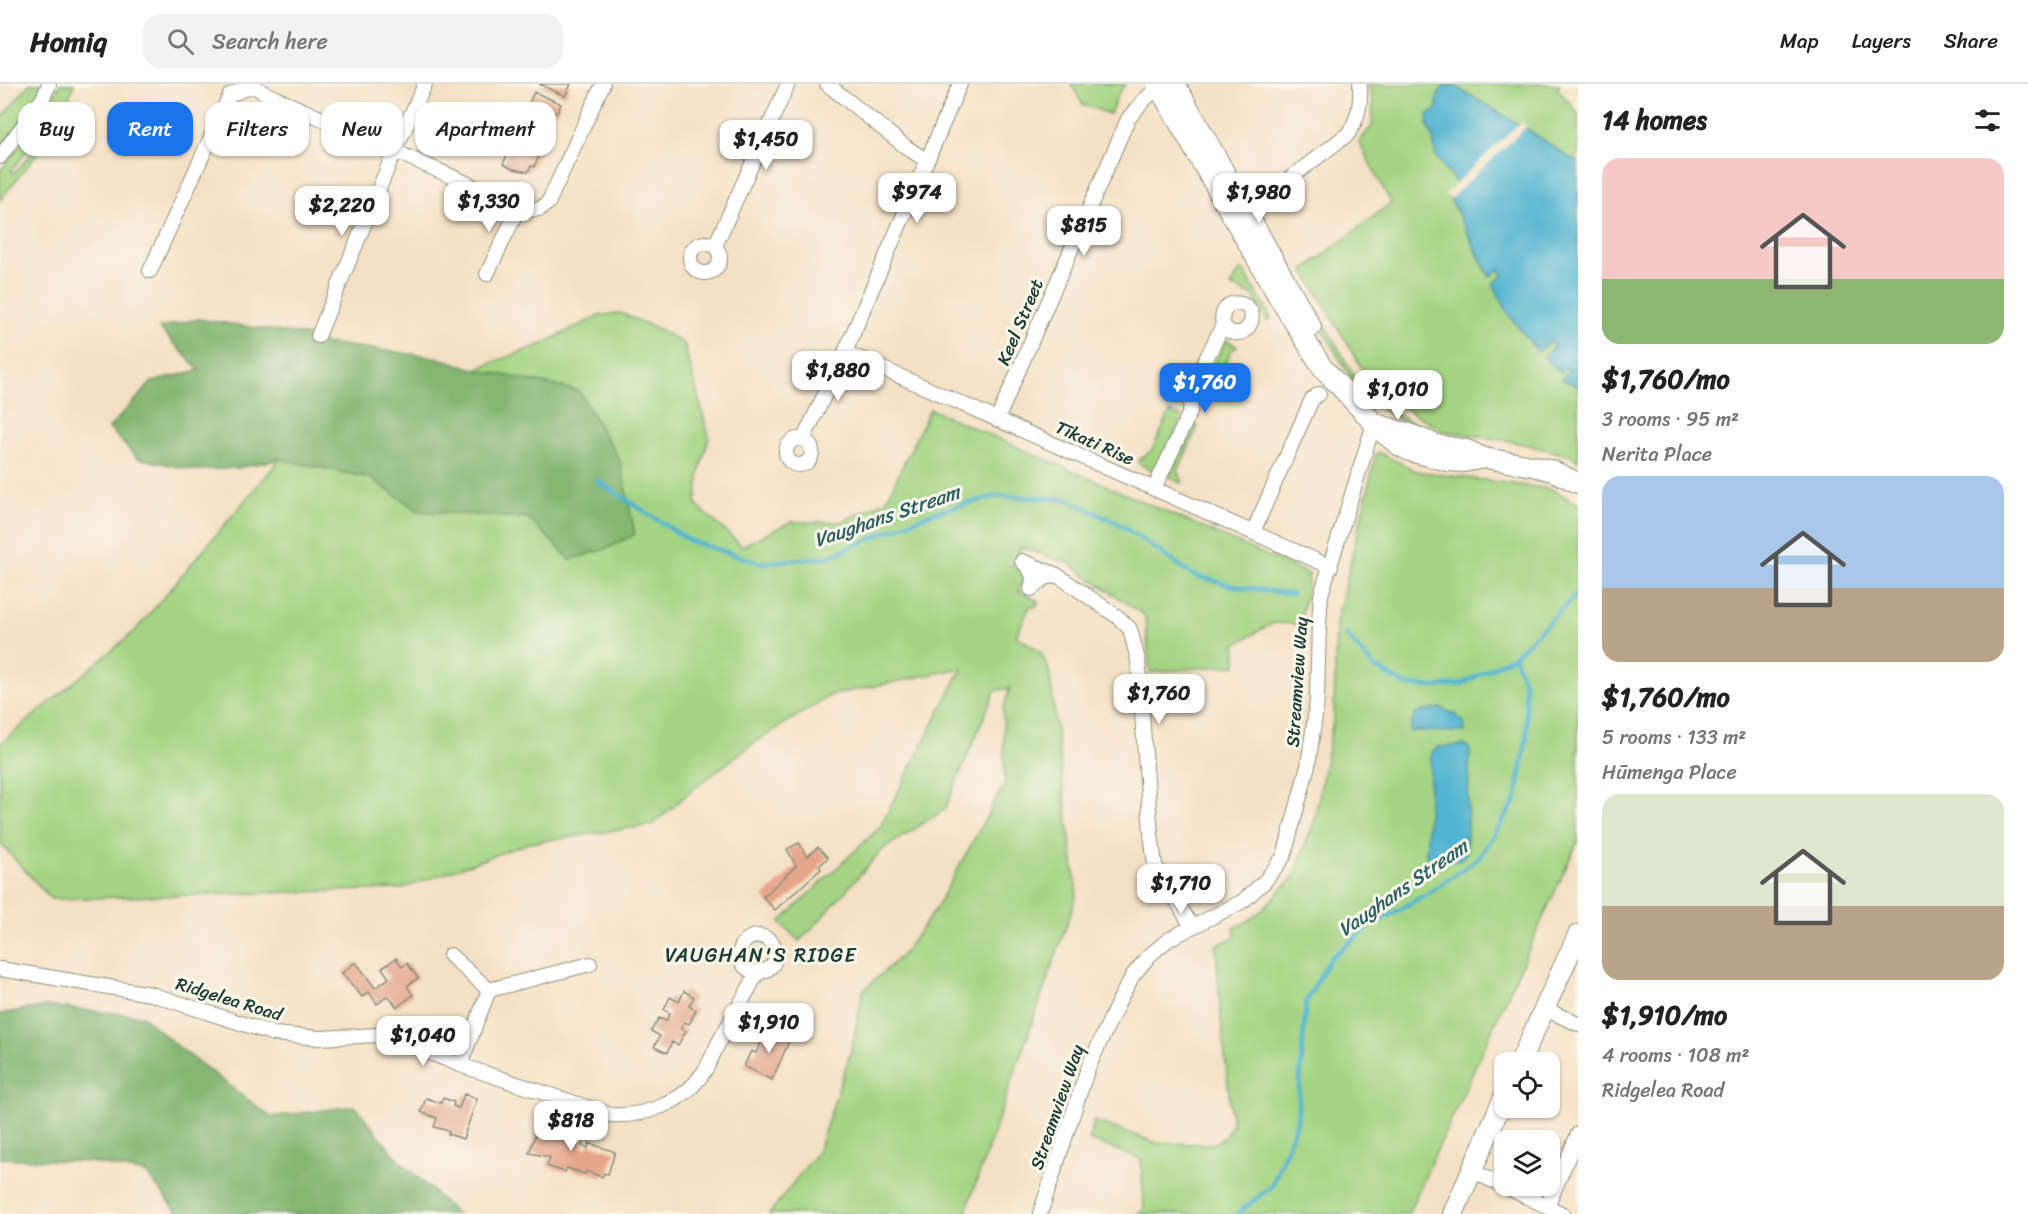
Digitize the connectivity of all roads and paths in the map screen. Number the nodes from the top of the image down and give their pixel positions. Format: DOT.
graph roads {
  1 [pos="49,84"];
  2 [pos="253,84"];
  3 [pos="425,84"];
  4 [pos="603,84"];
  5 [pos="788,84"];
  6 [pos="827,84"];
  7 [pos="960,84"];
  8 [pos="1359,84"];
  9 [pos="1163,85"];
  10 [pos="321,118"];
  11 [pos="403,132"];
  12 [pos="403,154"];
  13 [pos="393,156"];
  14 [pos="0,157"];
  15 [pos="927,161"];
  16 [pos="519,207"];
  17 [pos="1241,215"];
  18 [pos="715,246"];
  19 [pos="150,271"];
  20 [pos="487,274"];
  21 [pos="1223,325"];
  22 [pos="318,336"];
  23 [pos="845,352"];
  24 [pos="1319,394"];
  25 [pos="997,420"];
  26 [pos="1374,423"];
  27 [pos="803,440"];
  28 [pos="1578,483"];
  29 [pos="1154,489"];
  30 [pos="1253,532"];
  31 [pos="1331,567"];
  32 [pos="1057,575"];
  33 [pos="1192,927"];
  34 [pos="1578,934"];
  35 [pos="450,955"];
  36 [pos="590,964"];
  37 [pos="0,969"];
  38 [pos="758,972"];
  39 [pos="489,990"];
  40 [pos="1545,1009"];
  41 [pos="1578,1024"];
  42 [pos="1525,1052"];
  43 [pos="460,1065"];
  44 [pos="1495,1118"];
  45 [pos="1578,1134"];
  46 [pos="1472,1172"];
  47 [pos="1547,1207"];
  48 [pos="1040,1214"];
  49 [pos="1453,1214"];
  50 [pos="1563,1214"];
  1 -- 14 [label="street"];
  2 -- 10 [label="street"];
  2 -- 19 [label="street"];
  3 -- 11 [label="street"];
  4 -- 16 [label="street"];
  5 -- 18 [label="street"];
  6 -- 15 [label="street"];
  7 -- 15 [label="street"];
  8 -- 17 [label="street"];
  9 -- 17 [label="street"];
  9 -- 25 [label="street, Keel Street"];
  12 -- 16 [label="street"];
  13 -- 22 [label="street"];
  15 -- 23 [label="street"];
  16 -- 20 [label="street"];
  17 -- 26 [label="street"];
  21 -- 29 [label="street"];
  23 -- 25 [label="street, Tīkati Rise"];
  23 -- 27 [label="street"];
  24 -- 30 [label="street"];
  25 -- 29 [label="street, Tīkati Rise"];
  26 -- 28 [label="street"];
  26 -- 31 [label="street, Streamview Way"];
  29 -- 30 [label="street, Tīkati Rise"];
  30 -- 31 [label="street, Tīkati Rise"];
  31 -- 33 [label="street, Streamview Way"];
  32 -- 33 [label="street"];
  33 -- 48 [label="street, Streamview Way"];
  34 -- 40 [label="street"];
  35 -- 39 [label="street"];
  36 -- 39 [label="street"];
  37 -- 43 [label="street, Ridgelea Road"];
  38 -- 43 [label="street, Ridgelea Road"];
  39 -- 43 [label="street"];
  40 -- 41 [label="street"];
  40 -- 42 [label="street"];
  44 -- 46 [label="street"];
  45 -- 47 [label="street"];
  46 -- 47 [label="street"];
  46 -- 49 [label="street"];
  47 -- 50 [label="street"];
}
